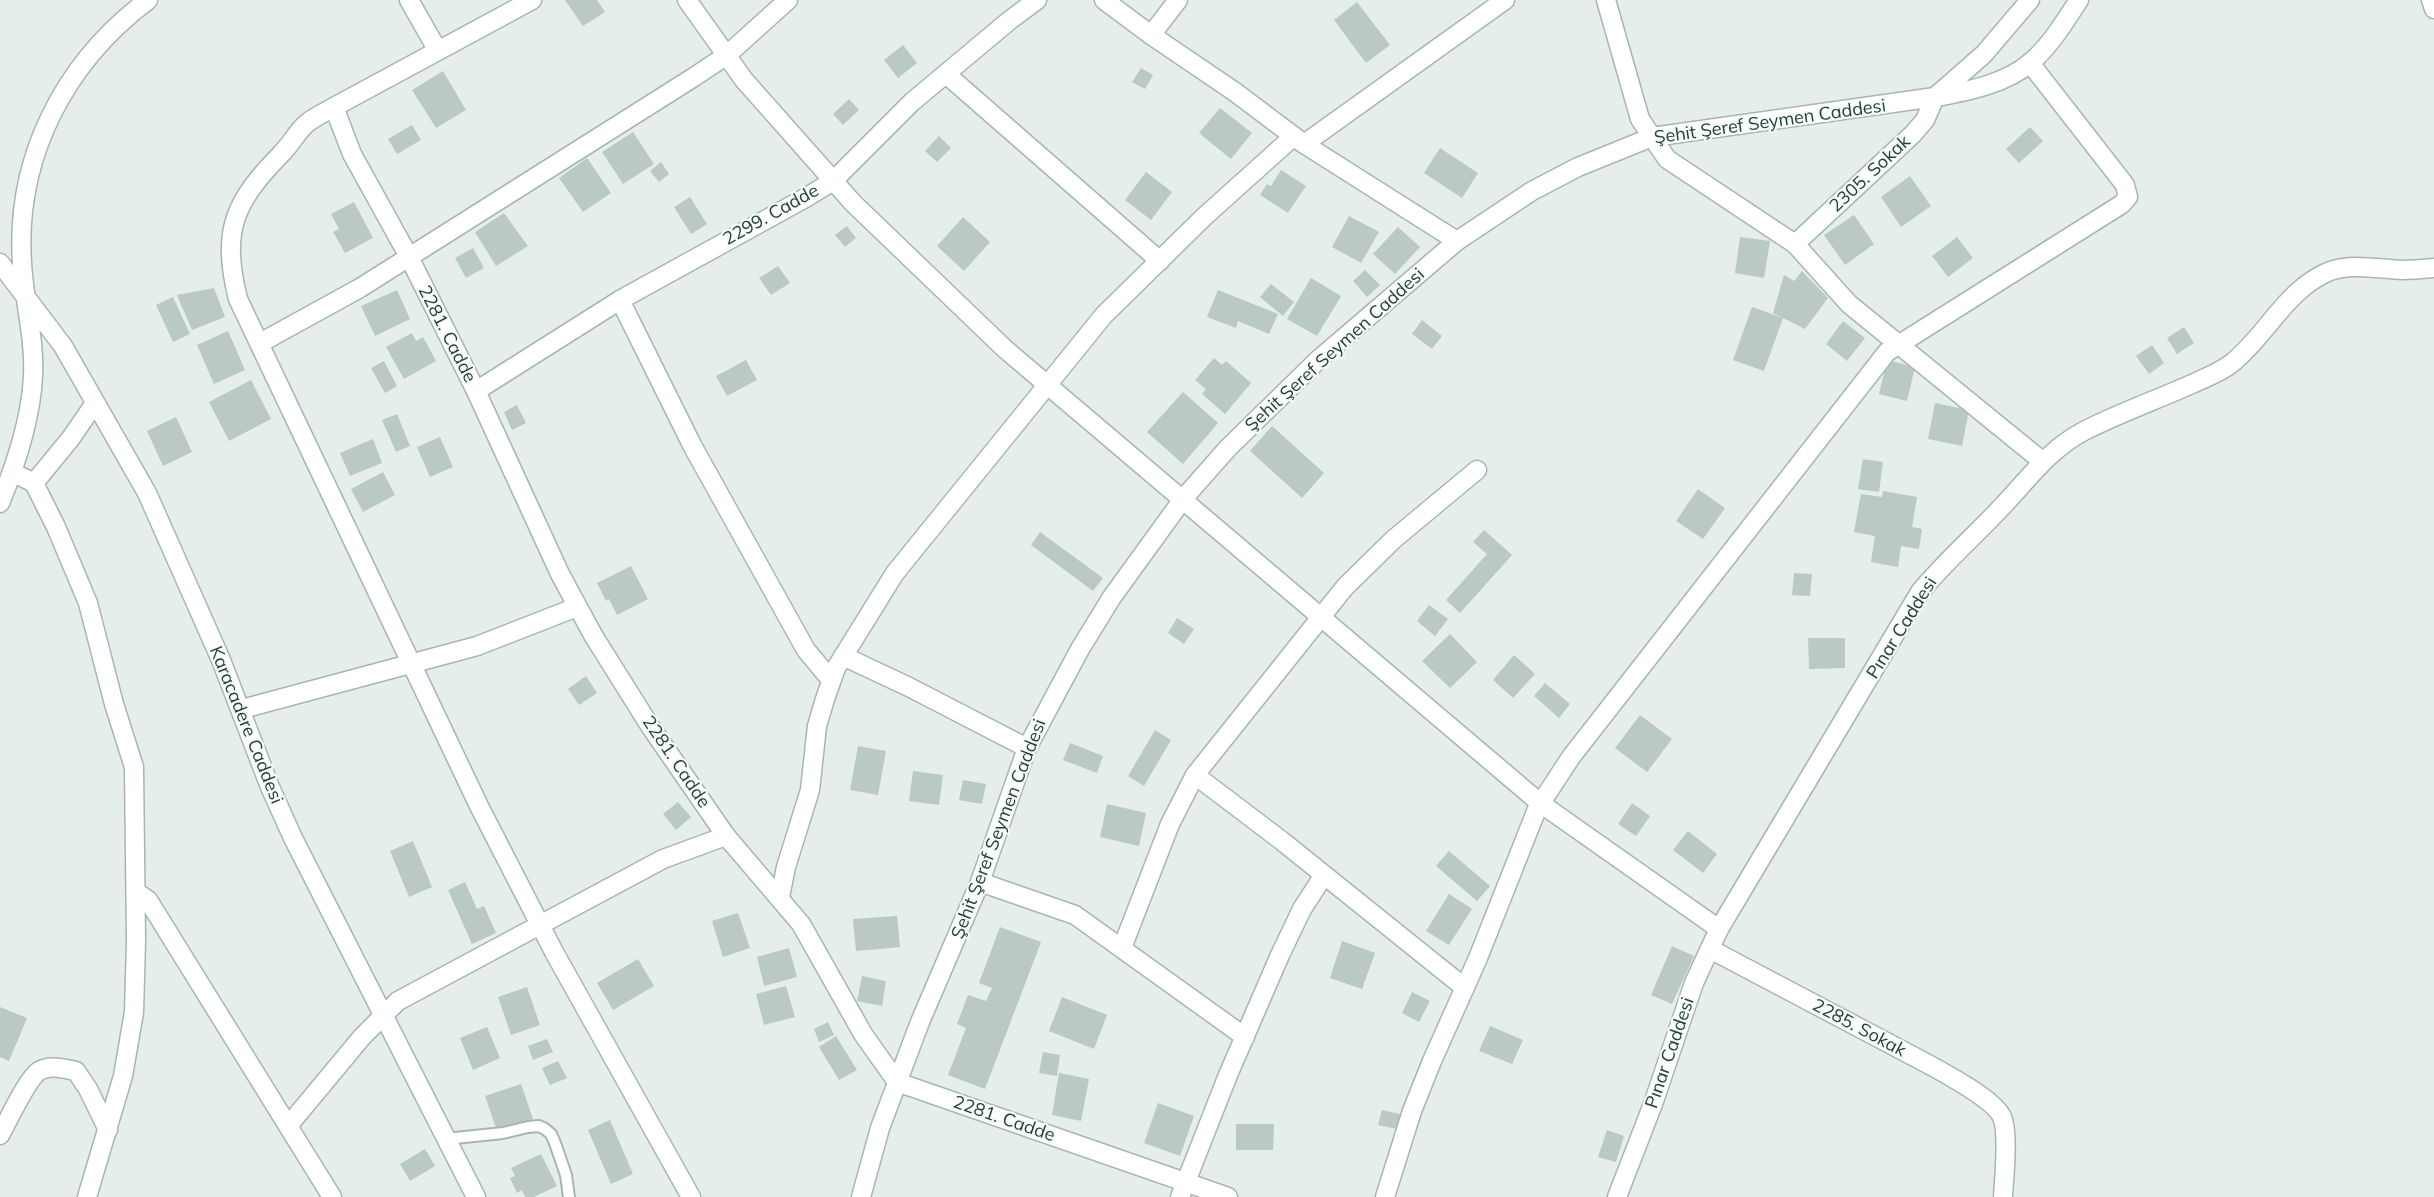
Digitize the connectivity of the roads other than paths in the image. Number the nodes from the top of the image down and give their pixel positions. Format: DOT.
graph roads {
  1 [pos="148,0"];
  2 [pos="409,0"];
  3 [pos="532,0"];
  4 [pos="687,0"];
  5 [pos="789,0"];
  6 [pos="1037,0"];
  7 [pos="1104,0"];
  8 [pos="1178,0"];
  9 [pos="1505,0"];
  10 [pos="1606,0"];
  11 [pos="2030,0"];
  12 [pos="2079,0"];
  13 [pos="2430,0"];
  14 [pos="2434,9"];
  15 [pos="1151,35"];
  16 [pos="438,51"];
  17 [pos="727,56"];
  18 [pos="2030,63"];
  19 [pos="946,74"];
  20 [pos="1935,97"];
  21 [pos="334,107"];
  22 [pos="1652,137"];
  23 [pos="1299,140"];
  24 [pos="833,181"];
  25 [pos="1457,241"];
  26 [pos="1795,244"];
  27 [pos="409,257"];
  28 [pos="1160,261"];
  29 [pos="0,263"];
  30 [pos="2434,268"];
  31 [pos="24,294"];
  32 [pos="620,300"];
  33 [pos="260,343"];
  34 [pos="1898,346"];
  35 [pos="1047,384"];
  36 [pos="476,391"];
  37 [pos="95,403"];
  38 [pos="2042,461"];
  39 [pos="1477,470"];
  40 [pos="12,472"];
  41 [pos="34,483"];
  42 [pos="1182,498"];
  43 [pos="0,504"];
  44 [pos="578,607"];
  45 [pos="1320,616"];
  46 [pos="843,656"];
  47 [pos="412,664"];
  48 [pos="831,680"];
  49 [pos="242,709"];
  50 [pos="1027,748"];
  51 [pos="1195,775"];
  52 [pos="1540,803"];
  53 [pos="726,836"];
  54 [pos="1324,875"];
  55 [pos="980,882"];
  56 [pos="136,892"];
  57 [pos="780,897"];
  58 [pos="539,924"];
  59 [pos="1719,929"];
  60 [pos="1122,948"];
  61 [pos="1710,949"];
  62 [pos="1465,988"];
  63 [pos="384,1013"];
  64 [pos="1245,1038"];
  65 [pos="897,1082"];
  66 [pos="288,1126"];
  67 [pos="108,1130"];
  68 [pos="0,1135"];
  69 [pos="445,1139"];
  70 [pos="89,1188"];
  71 [pos="1183,1189"];
  72 [pos="104,1197"];
  73 [pos="332,1197"];
  74 [pos="476,1197"];
  75 [pos="569,1197"];
  76 [pos="691,1197"];
  77 [pos="861,1197"];
  78 [pos="1228,1197"];
  79 [pos="1385,1197"];
  80 [pos="1617,1197"];
  81 [pos="2003,1197"];
  1 -- 31 [label="street"];
  2 -- 16 [label="street"];
  3 -- 16 [label="street"];
  4 -- 17 [label="street"];
  5 -- 17 [label="street"];
  6 -- 19 [label="street, 2299. Cadde"];
  7 -- 15 [label="street"];
  8 -- 15 [label="street"];
  9 -- 23 [label="street"];
  10 -- 22 [label="street"];
  11 -- 20 [label="street"];
  12 -- 18 [label="street"];
  13 -- 14 [label="street"];
  15 -- 23 [label="street"];
  16 -- 21 [label="street"];
  17 -- 24 [label="street"];
  17 -- 27 [label="street"];
  18 -- 20 [label="street, Şehit Şeref Seymen Caddesi"];
  18 -- 34 [label="street"];
  19 -- 24 [label="street, 2299. Cadde"];
  19 -- 28 [label="street"];
  20 -- 22 [label="street, Şehit Şeref Seymen Caddesi"];
  20 -- 26 [label="street, 2305. Sokak"];
  21 -- 27 [label="street, 2281. Cadde"];
  21 -- 33 [label="street"];
  22 -- 25 [label="street, Şehit Şeref Seymen Caddesi"];
  22 -- 26 [label="street"];
  23 -- 25 [label="street"];
  23 -- 28 [label="street"];
  24 -- 32 [label="street, 2299. Cadde"];
  24 -- 35 [label="street"];
  25 -- 42 [label="street, Şehit Şeref Seymen Caddesi"];
  26 -- 34 [label="street"];
  27 -- 33 [label="street"];
  27 -- 36 [label="street, 2281. Cadde"];
  28 -- 35 [label="street"];
  29 -- 31 [label="street, Karacadere Caddesi"];
  30 -- 38 [label="street, Pınar Caddesi"];
  31 -- 37 [label="street, Karacadere Caddesi"];
  31 -- 40 [label="street"];
  32 -- 36 [label="street, 2299. Cadde"];
  32 -- 48 [label="street"];
  33 -- 47 [label="street"];
  34 -- 38 [label="street"];
  34 -- 52 [label="street"];
  35 -- 42 [label="street"];
  35 -- 46 [label="street"];
  36 -- 44 [label="street, 2281. Cadde"];
  37 -- 41 [label="street"];
  37 -- 49 [label="street, Karacadere Caddesi"];
  38 -- 59 [label="street, Pınar Caddesi"];
  39 -- 45 [label="street"];
  40 -- 41 [label="street"];
  40 -- 43 [label="street"];
  41 -- 56 [label="street"];
  42 -- 45 [label="street"];
  42 -- 50 [label="street, Şehit Şeref Seymen Caddesi"];
  44 -- 47 [label="street"];
  44 -- 53 [label="street, 2281. Cadde"];
  45 -- 51 [label="street"];
  45 -- 52 [label="street"];
  46 -- 48 [label="street"];
  46 -- 50 [label="street"];
  47 -- 49 [label="street"];
  47 -- 58 [label="street"];
  48 -- 57 [label="street"];
  49 -- 63 [label="street, Karacadere Caddesi"];
  50 -- 55 [label="street, Şehit Şeref Seymen Caddesi"];
  51 -- 54 [label="street"];
  51 -- 60 [label="street"];
  52 -- 59 [label="street"];
  52 -- 62 [label="street"];
  53 -- 57 [label="street, 2281. Cadde"];
  53 -- 58 [label="street"];
  54 -- 62 [label="street"];
  54 -- 64 [label="street"];
  55 -- 60 [label="street"];
  55 -- 65 [label="street, Şehit Şeref Seymen Caddesi"];
  56 -- 66 [label="street"];
  56 -- 67 [label="street"];
  57 -- 65 [label="street, 2281. Cadde"];
  58 -- 63 [label="street"];
  58 -- 76 [label="street"];
  59 -- 61 [label="street, Pınar Caddesi"];
  60 -- 64 [label="street"];
  61 -- 80 [label="street, Pınar Caddesi"];
  61 -- 81 [label="street, 2285. Sokak"];
  62 -- 79 [label="street"];
  63 -- 66 [label="street"];
  63 -- 69 [label="street, Karacadere Caddesi"];
  64 -- 71 [label="street"];
  65 -- 71 [label="street, 2281. Cadde"];
  65 -- 77 [label="street, Şehit Şeref Seymen Caddesi"];
  66 -- 73 [label="street"];
  67 -- 68 [label="street"];
  67 -- 70 [label="street"];
  69 -- 74 [label="street, Karacadere Caddesi"];
  69 -- 75 [label="lane"];
  70 -- 72 [label="street"];
  71 -- 78 [label="street, 2281. Cadde"];
}
